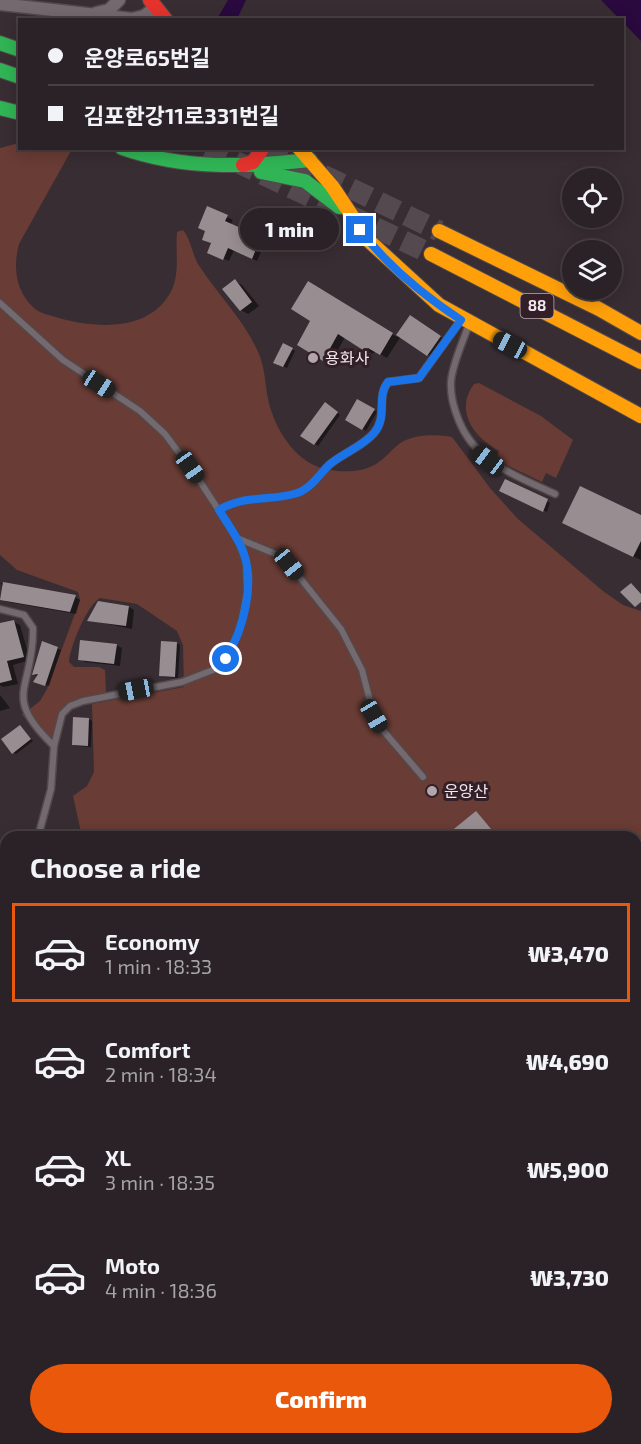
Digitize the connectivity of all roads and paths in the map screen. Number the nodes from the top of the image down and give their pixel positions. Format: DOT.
graph roads {
  1 [pos="119,0"];
  2 [pos="153,3"];
  3 [pos="0,4"];
  4 [pos="89,15"];
  5 [pos="97,18"];
  6 [pos="121,18"];
  7 [pos="136,18"];
  8 [pos="164,18"];
  9 [pos="0,44"];
  10 [pos="18,49"];
  11 [pos="0,70"];
  12 [pos="18,76"];
  13 [pos="0,108"];
  14 [pos="18,112"];
  15 [pos="128,150"];
  16 [pos="262,150"];
  17 [pos="301,150"];
  18 [pos="310,160"];
  19 [pos="233,168"];
  20 [pos="352,219"];
  21 [pos="439,231"];
  22 [pos="430,255"];
  23 [pos="0,303"];
  24 [pos="465,322"];
  25 [pos="641,333"];
  26 [pos="641,362"];
  27 [pos="641,416"];
  28 [pos="555,495"];
  29 [pos="219,510"];
  30 [pos="237,538"];
  31 [pos="0,609"];
  32 [pos="15,694"];
  33 [pos="22,721"];
  34 [pos="54,746"];
  35 [pos="423,777"];
  36 [pos="40,831"];
  1 -- 4 [label="street"];
  2 -- 7 [label="street"];
  2 -- 8 [label="main road"];
  3 -- 4 [label="street"];
  4 -- 5 [label="street"];
  4 -- 6 [label="street"];
  9 -- 10 [label="main road"];
  11 -- 12 [label="main road"];
  13 -- 14 [label="main road"];
  15 -- 19 [label="main road"];
  16 -- 19 [label="main road"];
  17 -- 18 [label="main road"];
  18 -- 19 [label="main road"];
  18 -- 20 [label="main road"];
  19 -- 20 [label="main road"];
  20 -- 24 [label="main road"];
  21 -- 25 [label="main road, 88"];
  22 -- 26 [label="main road, 88"];
  23 -- 29 [label="lane"];
  24 -- 27 [label="main road"];
  24 -- 28 [label="lane"];
  24 -- 29 [label="lane"];
  29 -- 30 [label="lane"];
  30 -- 34 [label="lane"];
  30 -- 35 [label="lane"];
  31 -- 32 [label="lane"];
  33 -- 34 [label="lane"];
  34 -- 36 [label="lane"];
}
